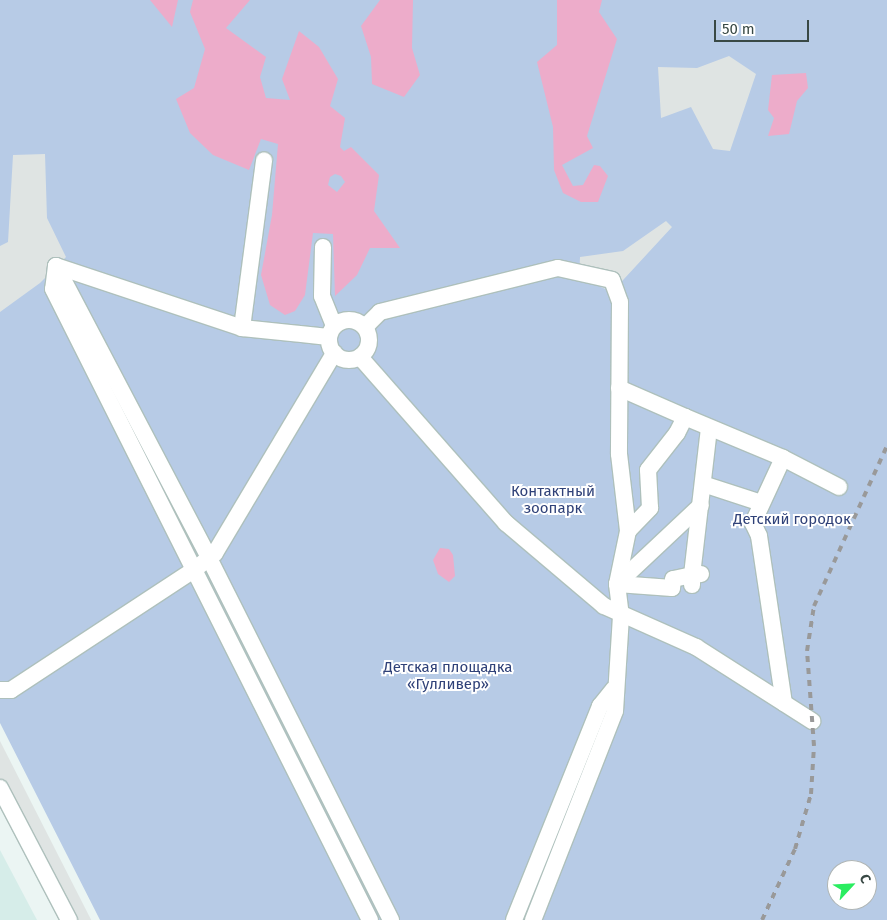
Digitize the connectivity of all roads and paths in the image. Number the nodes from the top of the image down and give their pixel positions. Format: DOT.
graph roads {
  1 [pos="264,160"];
  2 [pos="323,247"];
  3 [pos="56,266"];
  4 [pos="365,327"];
  5 [pos="242,328"];
  6 [pos="332,332"];
  7 [pos="334,353"];
  8 [pos="364,353"];
  9 [pos="619,388"];
  10 [pos="685,417"];
  11 [pos="709,428"];
  12 [pos="783,458"];
  13 [pos="703,484"];
  14 [pos="839,487"];
  15 [pos="761,503"];
  16 [pos="701,505"];
  17 [pos="628,532"];
  18 [pos="209,558"];
  19 [pos="194,570"];
  20 [pos="617,584"];
  21 [pos="621,616"];
  22 [pos="614,689"];
  23 [pos="0,690"];
  24 [pos="784,703"];
  25 [pos="812,721"];
  26 [pos="0,788"];
  27 [pos="69,920"];
  28 [pos="370,920"];
  29 [pos="391,920"];
  30 [pos="514,920"];
  31 [pos="533,920"];
  1 -- 5 [label="street"];
  2 -- 6 [label="street"];
  3 -- 5 [label="street"];
  3 -- 18 [label="street"];
  3 -- 19 [label="street"];
  4 -- 6 [label="street"];
  4 -- 8 [label="street"];
  4 -- 9 [label="street"];
  5 -- 6 [label="street"];
  6 -- 7 [label="street"];
  7 -- 8 [label="street"];
  7 -- 18 [label="street"];
  8 -- 21 [label="street"];
  9 -- 10 [label="street"];
  9 -- 17 [label="street"];
  10 -- 11 [label="street"];
  10 -- 17 [label="street"];
  11 -- 12 [label="street"];
  11 -- 13 [label="street"];
  12 -- 14 [label="street"];
  12 -- 15 [label="street"];
  13 -- 15 [label="street"];
  13 -- 16 [label="street"];
  15 -- 24 [label="street"];
  16 -- 20 [label="street"];
  16 -- 20 [label="street"];
  17 -- 20 [label="street"];
  18 -- 19 [label="street"];
  18 -- 29 [label="street"];
  19 -- 23 [label="street"];
  19 -- 28 [label="street"];
  20 -- 21 [label="street"];
  21 -- 22 [label="street"];
  21 -- 24 [label="street"];
  22 -- 30 [label="street"];
  22 -- 31 [label="street"];
  24 -- 25 [label="street"];
  26 -- 27 [label="street"];
}
